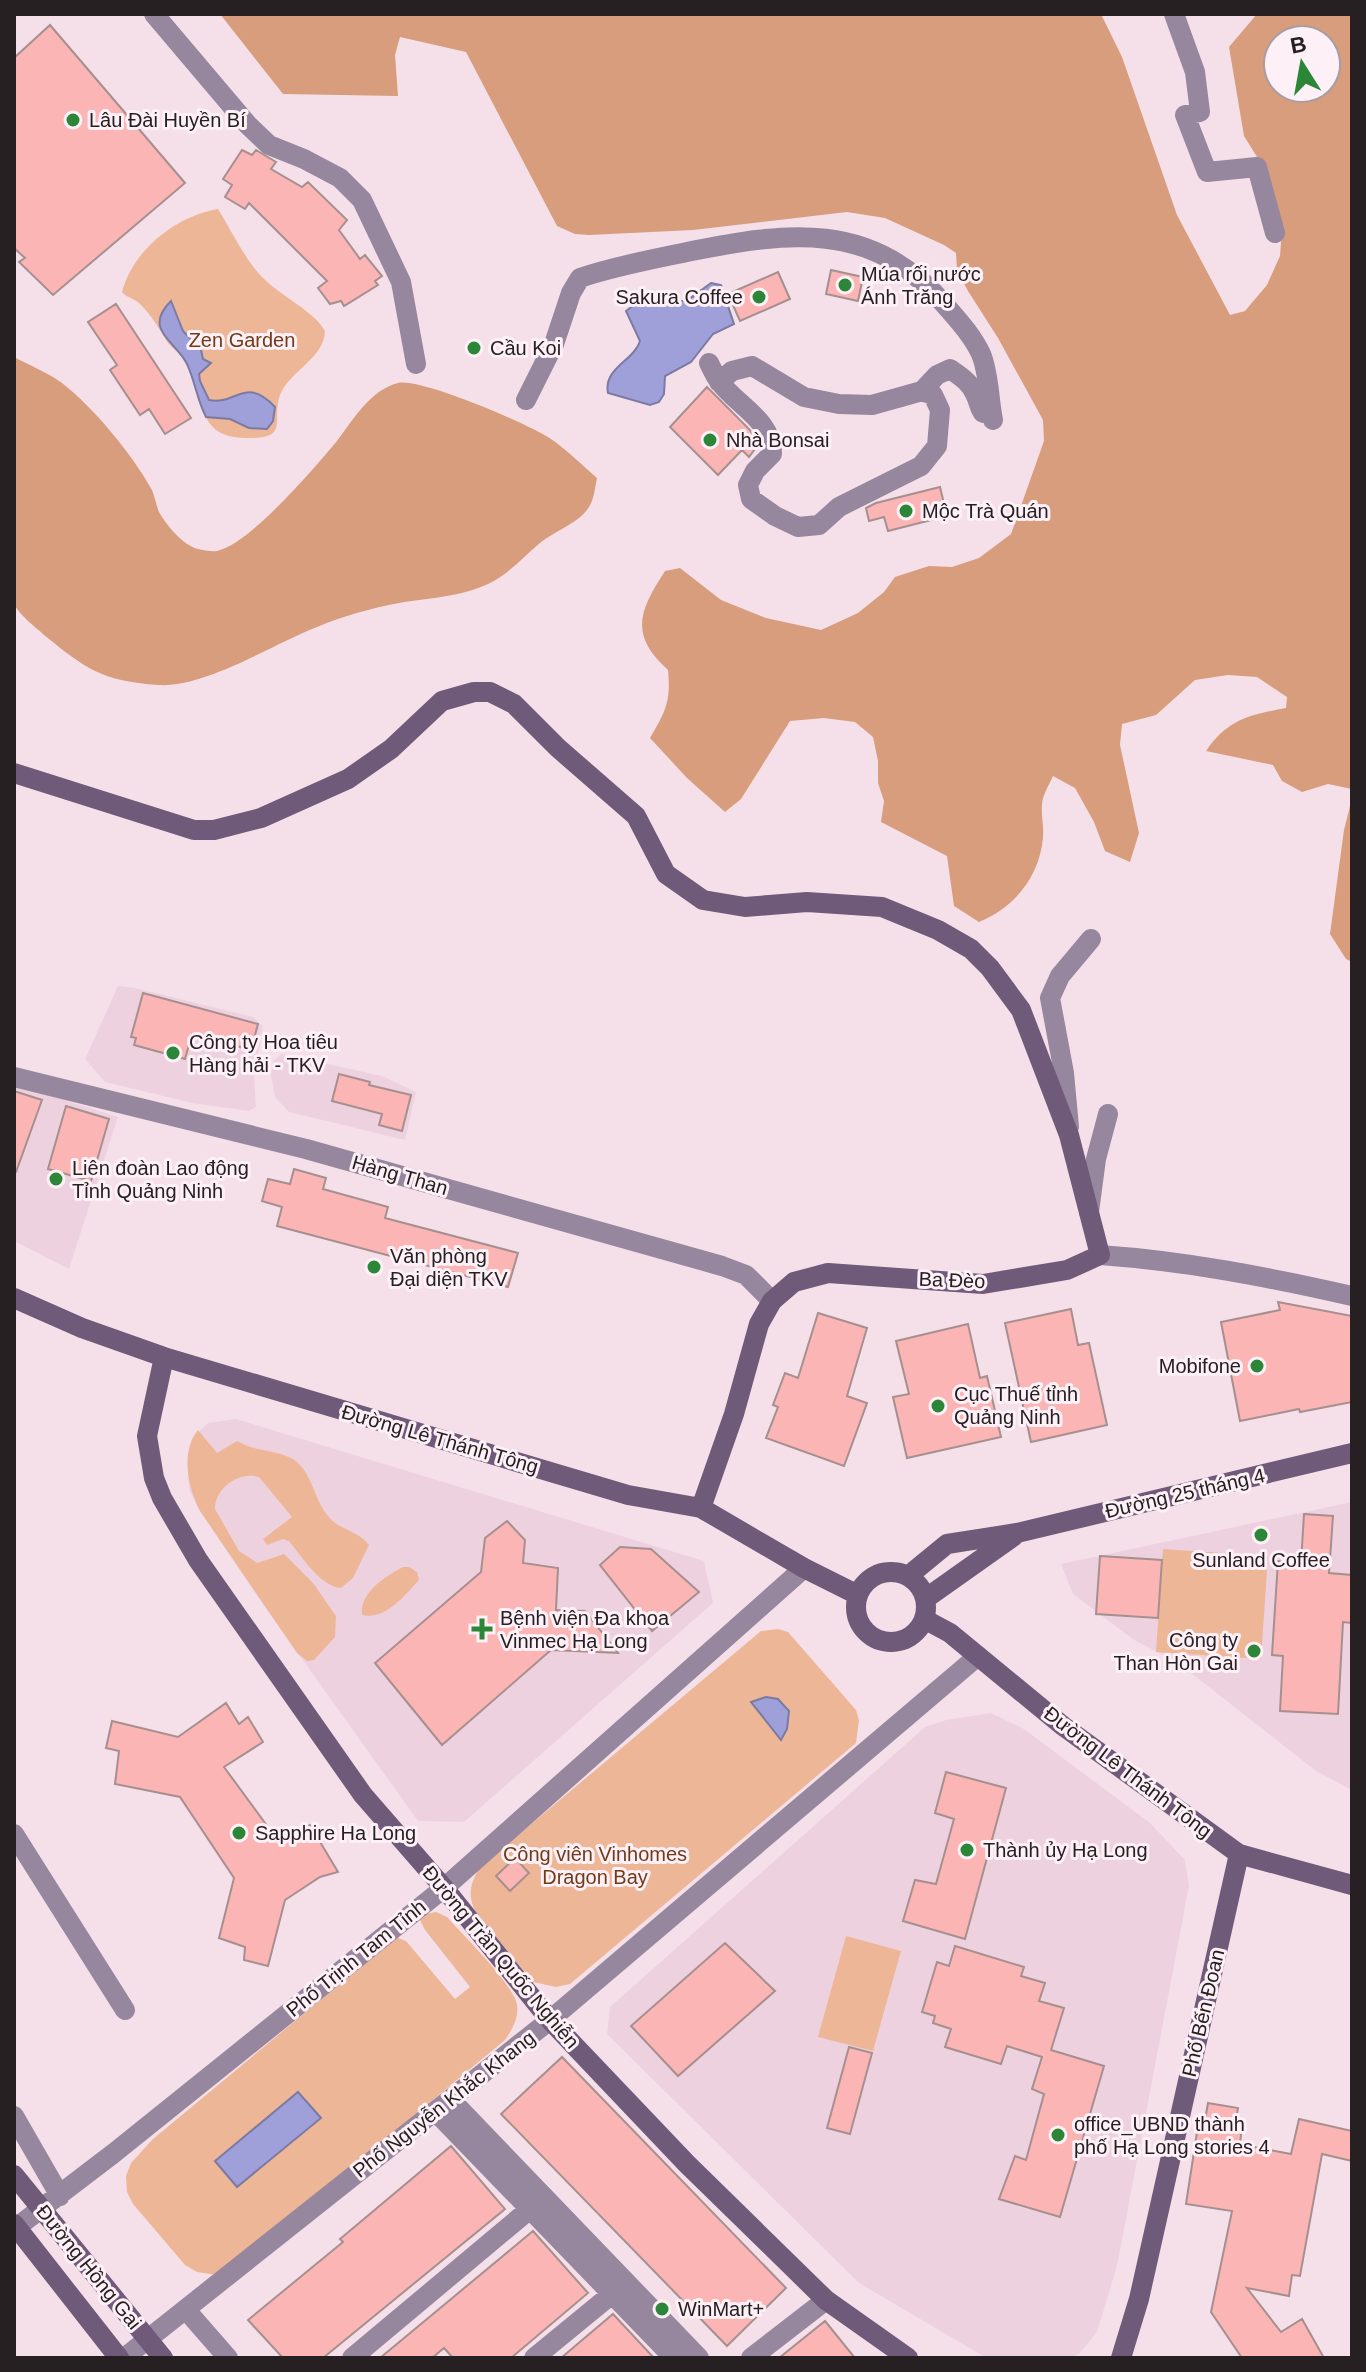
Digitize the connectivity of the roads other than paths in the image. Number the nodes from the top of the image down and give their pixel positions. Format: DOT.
graph roads {
  1 [pos="154,14"];
  2 [pos="1174,14"];
  3 [pos="1275,233"];
  4 [pos="709,363"];
  5 [pos="416,364"];
  6 [pos="719,382"];
  7 [pos="922,391"];
  8 [pos="526,400"];
  9 [pos="14,773"];
  10 [pos="1091,939"];
  11 [pos="14,1077"];
  12 [pos="1108,1114"];
  13 [pos="1069,1135"];
  14 [pos="1089,1212"];
  15 [pos="1100,1255"];
  16 [pos="1352,1296"];
  17 [pos="14,1298"];
  18 [pos="772,1301"];
  19 [pos="164,1357"];
  20 [pos="1352,1453"];
  21 [pos="701,1508"];
  22 [pos="1017,1533"];
  23 [pos="804,1568"];
  24 [pos="908,1576"];
  25 [pos="858,1595"];
  26 [pos="925,1609"];
  27 [pos="978,1656"];
  28 [pos="14,1834"];
  29 [pos="1239,1854"];
  30 [pos="1352,1885"];
  31 [pos="444,1888"];
  32 [pos="125,2010"];
  33 [pos="550,2020"];
  34 [pos="443,2105"];
  35 [pos="14,2116"];
  36 [pos="14,2175"];
  37 [pos="60,2196"];
  38 [pos="530,2209"];
  39 [pos="42,2210"];
  40 [pos="15,2226"];
  41 [pos="612,2294"];
  42 [pos="826,2300"];
  43 [pos="187,2311"];
  44 [pos="149,2340"];
  45 [pos="1126,2353"];
  46 [pos="122,2358"];
  47 [pos="163,2358"];
  48 [pos="228,2358"];
  49 [pos="352,2358"];
  50 [pos="534,2358"];
  51 [pos="674,2358"];
  52 [pos="699,2358"];
  53 [pos="751,2358"];
  54 [pos="908,2358"];
  55 [pos="1108,2358"];
  1 -- 5 [label="street"];
  2 -- 3 [label="street"];
  4 -- 6 [label="street"];
  6 -- 7 [label="street"];
  6 -- 7 [label="street"];
  7 -- 8 [label="street"];
  9 -- 13 [label="street"];
  10 -- 13 [label="street"];
  11 -- 18 [label="street, Hàng Than"];
  12 -- 14 [label="street"];
  13 -- 14 [label="street"];
  14 -- 15 [label="street"];
  15 -- 16 [label="street, Ba Đèo"];
  15 -- 18 [label="street, Ba Đèo"];
  17 -- 19 [label="street, Đường Lê Thánh Tông"];
  18 -- 21 [label="street"];
  19 -- 21 [label="street, Đường Lê Thánh Tông"];
  19 -- 31 [label="street, Đường Trần Quốc Nghiễn"];
  20 -- 22 [label="street, Đường 25 tháng 4"];
  21 -- 23 [label="street, Đường Lê Thánh Tông"];
  22 -- 24 [label="street, Đường 25 tháng 4"];
  22 -- 26 [label="street, Đường 25 tháng 4"];
  23 -- 25 [label="street, Đường Lê Thánh Tông"];
  23 -- 31 [label="street, Phố Trịnh Tam Tỉnh"];
  24 -- 25 [label="street"];
  24 -- 26 [label="street"];
  25 -- 26 [label="street"];
  26 -- 27 [label="street, Đường Lê Thánh Tông"];
  27 -- 29 [label="street, Đường Lê Thánh Tông"];
  27 -- 33 [label="street, Phố Nguyễn Khắc Khang"];
  28 -- 32 [label="street"];
  29 -- 30 [label="street, Đường Lê Thánh Tông"];
  29 -- 45 [label="street, Phố Bến Đoan"];
  31 -- 33 [label="street, Đường Trần Quốc Nghiễn"];
  31 -- 37 [label="street, Phố Trịnh Tam Tỉnh"];
  33 -- 34 [label="street, Phố Nguyễn Khắc Khang"];
  33 -- 42 [label="street, Đường Trần Quốc Nghiễn"];
  34 -- 38 [label="street"];
  34 -- 43 [label="street, Phố Nguyễn Khắc Khang"];
  34 -- 52 [label="street"];
  35 -- 37 [label="street"];
  36 -- 39 [label="street, Đường Hồng Gai"];
  37 -- 39 [label="street, Phố Trịnh Tam Tỉnh"];
  38 -- 41 [label="street"];
  38 -- 49 [label="street"];
  39 -- 40 [label="street"];
  39 -- 44 [label="street, Đường Hồng Gai"];
  40 -- 46 [label="street, Đường Hồng Gai"];
  41 -- 50 [label="street"];
  41 -- 51 [label="street"];
  42 -- 53 [label="street"];
  42 -- 54 [label="street, Đường Trần Quốc Nghiễn"];
  43 -- 44 [label="street, Phố Nguyễn Khắc Khang"];
  43 -- 48 [label="street"];
  44 -- 46 [label="street, Phố Nguyễn Khắc Khang"];
  44 -- 47 [label="street, Đường Hồng Gai"];
  45 -- 55 [label="street"];
}
